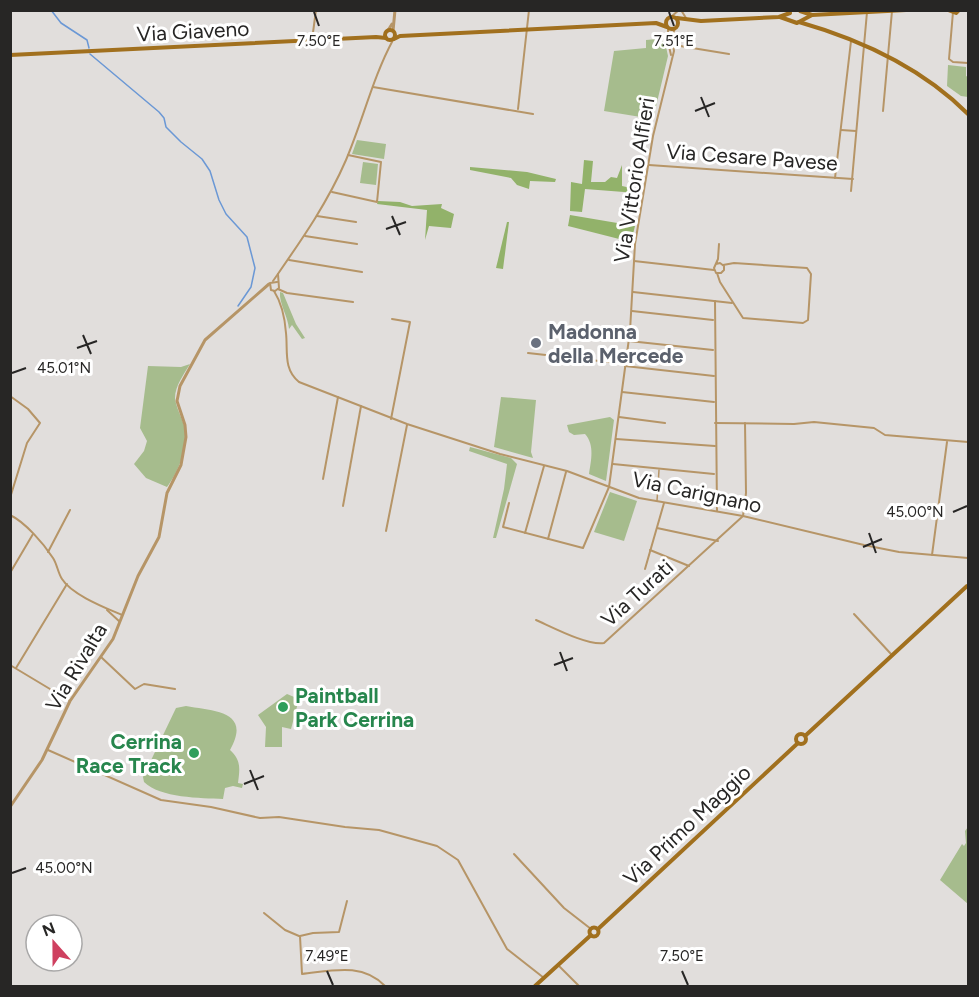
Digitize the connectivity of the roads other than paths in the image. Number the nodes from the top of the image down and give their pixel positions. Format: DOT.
graph roads {
  1 [pos="316,10"];
  2 [pos="395,10"];
  3 [pos="529,10"];
  4 [pos="680,10"];
  5 [pos="906,10"];
  6 [pos="791,11"];
  7 [pos="800,11"];
  8 [pos="892,11"];
  9 [pos="954,11"];
  10 [pos="858,12"];
  11 [pos="867,12"];
  12 [pos="812,15"];
  13 [pos="779,17"];
  14 [pos="672,18"];
  15 [pos="393,20"];
  16 [pos="701,21"];
  17 [pos="791,21"];
  18 [pos="800,21"];
  19 [pos="656,23"];
  20 [pos="668,27"];
  21 [pos="676,28"];
  22 [pos="528,29"];
  23 [pos="394,32"];
  24 [pos="386,36"];
  25 [pos="400,36"];
  26 [pos="669,37"];
  27 [pos="851,38"];
  28 [pos="393,39"];
  29 [pos="312,41"];
  30 [pos="865,44"];
  31 [pos="674,45"];
  32 [pos="389,47"];
  33 [pos="729,54"];
  34 [pos="10,55"];
  35 [pos="888,55"];
  36 [pos="672,57"];
  37 [pos="969,63"];
  38 [pos="373,87"];
  39 [pos="518,110"];
  40 [pos="883,111"];
  41 [pos="533,114"];
  42 [pos="969,114"];
  43 [pos="841,130"];
  44 [pos="857,131"];
  45 [pos="348,155"];
  46 [pos="649,165"];
  47 [pos="835,178"];
  48 [pos="853,179"];
  49 [pos="851,191"];
  50 [pos="331,192"];
  51 [pos="317,216"];
  52 [pos="356,222"];
  53 [pos="305,236"];
  54 [pos="719,243"];
  55 [pos="357,244"];
  56 [pos="289,260"];
  57 [pos="634,261"];
  58 [pos="721,265"];
  59 [pos="714,269"];
  60 [pos="362,272"];
  61 [pos="717,273"];
  62 [pos="722,273"];
  63 [pos="278,274"];
  64 [pos="720,282"];
  65 [pos="278,283"];
  66 [pos="270,284"];
  67 [pos="276,290"];
  68 [pos="282,290"];
  69 [pos="633,292"];
  70 [pos="715,301"];
  71 [pos="354,302"];
  72 [pos="732,303"];
  73 [pos="632,311"];
  74 [pos="392,319"];
  75 [pos="714,320"];
  76 [pos="629,341"];
  77 [pos="714,350"];
  78 [pos="528,353"];
  79 [pos="626,365"];
  80 [pos="714,376"];
  81 [pos="622,392"];
  82 [pos="10,396"];
  83 [pos="338,396"];
  84 [pos="715,402"];
  85 [pos="361,406"];
  86 [pos="619,417"];
  87 [pos="392,419"];
  88 [pos="745,422"];
  89 [pos="665,423"];
  90 [pos="715,423"];
  91 [pos="407,424"];
  92 [pos="616,439"];
  93 [pos="947,442"];
  94 [pos="969,442"];
  95 [pos="715,446"];
  96 [pos="613,464"];
  97 [pos="544,465"];
  98 [pos="660,469"];
  99 [pos="567,471"];
  100 [pos="716,474"];
  101 [pos="323,479"];
  102 [pos="609,488"];
  103 [pos="10,498"];
  104 [pos="657,501"];
  105 [pos="664,502"];
  106 [pos="509,503"];
  107 [pos="343,506"];
  108 [pos="70,510"];
  109 [pos="717,512"];
  110 [pos="10,515"];
  111 [pos="743,516"];
  112 [pos="657,528"];
  113 [pos="386,531"];
  114 [pos="525,533"];
  115 [pos="33,534"];
  116 [pos="548,539"];
  117 [pos="718,541"];
  118 [pos="650,550"];
  119 [pos="48,552"];
  120 [pos="932,555"];
  121 [pos="969,558"];
  122 [pos="689,567"];
  123 [pos="645,569"];
  124 [pos="10,573"];
  125 [pos="67,584"];
  126 [pos="968,587"];
  127 [pos="104,608"];
  128 [pos="854,614"];
  129 [pos="122,615"];
  130 [pos="536,620"];
  131 [pos="120,622"];
  132 [pos="892,655"];
  133 [pos="101,657"];
  134 [pos="10,665"];
  135 [pos="16,668"];
  136 [pos="175,689"];
  137 [pos="70,701"];
  138 [pos="46,749"];
  139 [pos="10,807"];
  140 [pos="514,854"];
  141 [pos="347,900"];
  142 [pos="264,913"];
  143 [pos="591,929"];
  144 [pos="598,929"];
  145 [pos="591,935"];
  146 [pos="300,936"];
  147 [pos="558,965"];
  148 [pos="544,978"];
  149 [pos="386,987"];
  150 [pos="535,987"];
  151 [pos="579,987"];
  1 -- 29 [label="street"];
  2 -- 15 [label="street"];
  3 -- 22 [label="street"];
  4 -- 14 [label="street"];
  4 -- 16 [label="street"];
  5 -- 8 [label="main road"];
  6 -- 13 [label="main road, Via Giaveno"];
  6 -- 17 [label="main road, Via Giaveno"];
  7 -- 12 [label="main road"];
  7 -- 18 [label="main road"];
  8 -- 11 [label="main road"];
  8 -- 35 [label="street"];
  9 -- 37 [label="street"];
  10 -- 11 [label="main road"];
  10 -- 12 [label="main road"];
  11 -- 30 [label="street"];
  12 -- 18 [label="main road"];
  13 -- 16 [label="main road, Via Giaveno"];
  13 -- 17 [label="main road, Via Giaveno"];
  14 -- 16 [label="main road, Via Giaveno"];
  14 -- 19 [label="main road, Via Giaveno"];
  14 -- 20 [label="main road"];
  14 -- 21 [label="main road"];
  15 -- 23 [label="street"];
  15 -- 24 [label="street"];
  16 -- 21 [label="main road, Via Giaveno"];
  17 -- 18 [label="main road, Via Giaveno"];
  18 -- 27 [label="main road, Via Giaveno"];
  19 -- 20 [label="main road, Via Giaveno"];
  19 -- 22 [label="main road, Via Giaveno"];
  20 -- 21 [label="main road, Via Giaveno"];
  20 -- 26 [label="street, Via Vittorio Alfieri"];
  21 -- 31 [label="street, Via Vittorio Alfieri"];
  22 -- 25 [label="main road, Via Giaveno"];
  22 -- 39 [label="street"];
  23 -- 24 [label="main road, Via Giaveno"];
  23 -- 25 [label="main road, Via Giaveno"];
  23 -- 28 [label="main road"];
  24 -- 28 [label="main road, Via Giaveno"];
  24 -- 29 [label="main road, Via Giaveno"];
  24 -- 32 [label="street"];
  25 -- 28 [label="main road, Via Giaveno"];
  26 -- 31 [label="street, Via Vittorio Alfieri"];
  26 -- 36 [label="street, Via Vittorio Alfieri"];
  27 -- 30 [label="main road, Via Giaveno"];
  27 -- 43 [label="street"];
  28 -- 32 [label="street"];
  29 -- 34 [label="main road, Via Giaveno"];
  30 -- 35 [label="main road, Via Giaveno"];
  30 -- 44 [label="street"];
  31 -- 33 [label="street"];
  31 -- 36 [label="street, Via Vittorio Alfieri"];
  32 -- 38 [label="street"];
  35 -- 40 [label="street"];
  35 -- 42 [label="main road, Via Giaveno"];
  36 -- 46 [label="street, Via Vittorio Alfieri"];
  38 -- 39 [label="street"];
  38 -- 45 [label="street"];
  39 -- 41 [label="street"];
  43 -- 44 [label="street"];
  43 -- 47 [label="street"];
  44 -- 48 [label="street"];
  45 -- 50 [label="street"];
  45 -- 50 [label="street"];
  46 -- 47 [label="street, Via Cesare Pavese"];
  46 -- 57 [label="street, Via Vittorio Alfieri"];
  47 -- 48 [label="street, Via Cesare Pavese"];
  48 -- 49 [label="street"];
  50 -- 51 [label="street"];
  51 -- 52 [label="street"];
  51 -- 53 [label="street"];
  53 -- 55 [label="street"];
  53 -- 56 [label="street"];
  54 -- 58 [label="street"];
  56 -- 60 [label="street"];
  56 -- 63 [label="street"];
  57 -- 59 [label="street"];
  57 -- 69 [label="street, Via Vittorio Alfieri"];
  58 -- 59 [label="street"];
  58 -- 62 [label="street"];
  58 -- 72 [label="street"];
  59 -- 61 [label="street"];
  61 -- 62 [label="street"];
  61 -- 64 [label="street"];
  62 -- 64 [label="street"];
  63 -- 65 [label="street"];
  63 -- 66 [label="street"];
  64 -- 72 [label="street"];
  65 -- 66 [label="street"];
  65 -- 67 [label="street"];
  65 -- 68 [label="street"];
  66 -- 67 [label="street"];
  66 -- 129 [label="street, Via Rivalta"];
  67 -- 68 [label="street"];
  67 -- 83 [label="street, Via Carignano"];
  68 -- 71 [label="street"];
  69 -- 70 [label="street"];
  69 -- 73 [label="street, Via Vittorio Alfieri"];
  70 -- 72 [label="street"];
  70 -- 75 [label="street"];
  73 -- 75 [label="street"];
  73 -- 76 [label="street, Via Vittorio Alfieri"];
  74 -- 87 [label="street"];
  75 -- 77 [label="street"];
  76 -- 77 [label="street"];
  76 -- 79 [label="street, Via Vittorio Alfieri"];
  77 -- 80 [label="street"];
  78 -- 79 [label="street"];
  79 -- 80 [label="street"];
  79 -- 81 [label="street, Via Vittorio Alfieri"];
  80 -- 84 [label="street"];
  81 -- 84 [label="street"];
  81 -- 86 [label="street, Via Vittorio Alfieri"];
  82 -- 103 [label="street"];
  83 -- 85 [label="street, Via Carignano"];
  83 -- 101 [label="street"];
  84 -- 90 [label="street"];
  85 -- 87 [label="street, Via Carignano"];
  85 -- 107 [label="street"];
  86 -- 89 [label="street"];
  86 -- 92 [label="street, Via Vittorio Alfieri"];
  87 -- 91 [label="street, Via Carignano"];
  88 -- 90 [label="street"];
  88 -- 93 [label="street"];
  88 -- 111 [label="street"];
  90 -- 95 [label="street"];
  91 -- 97 [label="street, Via Carignano"];
  91 -- 113 [label="street"];
  92 -- 95 [label="street"];
  92 -- 96 [label="street, Via Vittorio Alfieri"];
  93 -- 94 [label="street"];
  93 -- 120 [label="street"];
  95 -- 100 [label="street"];
  96 -- 98 [label="street"];
  96 -- 102 [label="street, Via Vittorio Alfieri"];
  97 -- 99 [label="street, Via Carignano"];
  97 -- 114 [label="street"];
  98 -- 100 [label="street"];
  98 -- 104 [label="street"];
  99 -- 102 [label="street, Via Carignano"];
  99 -- 116 [label="street"];
  100 -- 109 [label="street"];
  102 -- 104 [label="street, Via Carignano"];
  102 -- 116 [label="street, Via Vittorio Alfieri"];
  104 -- 105 [label="street, Via Carignano"];
  105 -- 109 [label="street, Via Carignano"];
  105 -- 112 [label="street"];
  106 -- 114 [label="street"];
  108 -- 119 [label="street"];
  109 -- 111 [label="street, Via Carignano"];
  110 -- 115 [label="street"];
  111 -- 117 [label="street, Via Turati"];
  111 -- 120 [label="street, Via Carignano"];
  112 -- 117 [label="street"];
  112 -- 118 [label="street"];
  114 -- 116 [label="street"];
  115 -- 119 [label="street"];
  115 -- 124 [label="street"];
  117 -- 122 [label="street, Via Turati"];
  118 -- 122 [label="street"];
  118 -- 123 [label="street"];
  119 -- 125 [label="street"];
  120 -- 121 [label="street, Via Carignano"];
  122 -- 130 [label="street, Via Turati"];
  125 -- 127 [label="street"];
  125 -- 135 [label="street"];
  126 -- 132 [label="main road"];
  127 -- 129 [label="street"];
  127 -- 131 [label="street"];
  128 -- 132 [label="street"];
  129 -- 131 [label="street, Via Rivalta"];
  131 -- 133 [label="street, Via Rivalta"];
  132 -- 144 [label="main road, Via Primo Maggio"];
  133 -- 136 [label="street"];
  133 -- 137 [label="street, Via Rivalta"];
  134 -- 135 [label="street"];
  135 -- 137 [label="street"];
  137 -- 138 [label="street, Via Rivalta"];
  138 -- 139 [label="street, Via Rivalta"];
  138 -- 148 [label="street"];
  140 -- 143 [label="street"];
  141 -- 146 [label="street"];
  142 -- 146 [label="street"];
  143 -- 144 [label="main road"];
  143 -- 145 [label="main road"];
  144 -- 145 [label="main road"];
  145 -- 147 [label="main road"];
  146 -- 149 [label="street"];
  147 -- 148 [label="main road"];
  147 -- 151 [label="street"];
  148 -- 150 [label="main road"];
}
